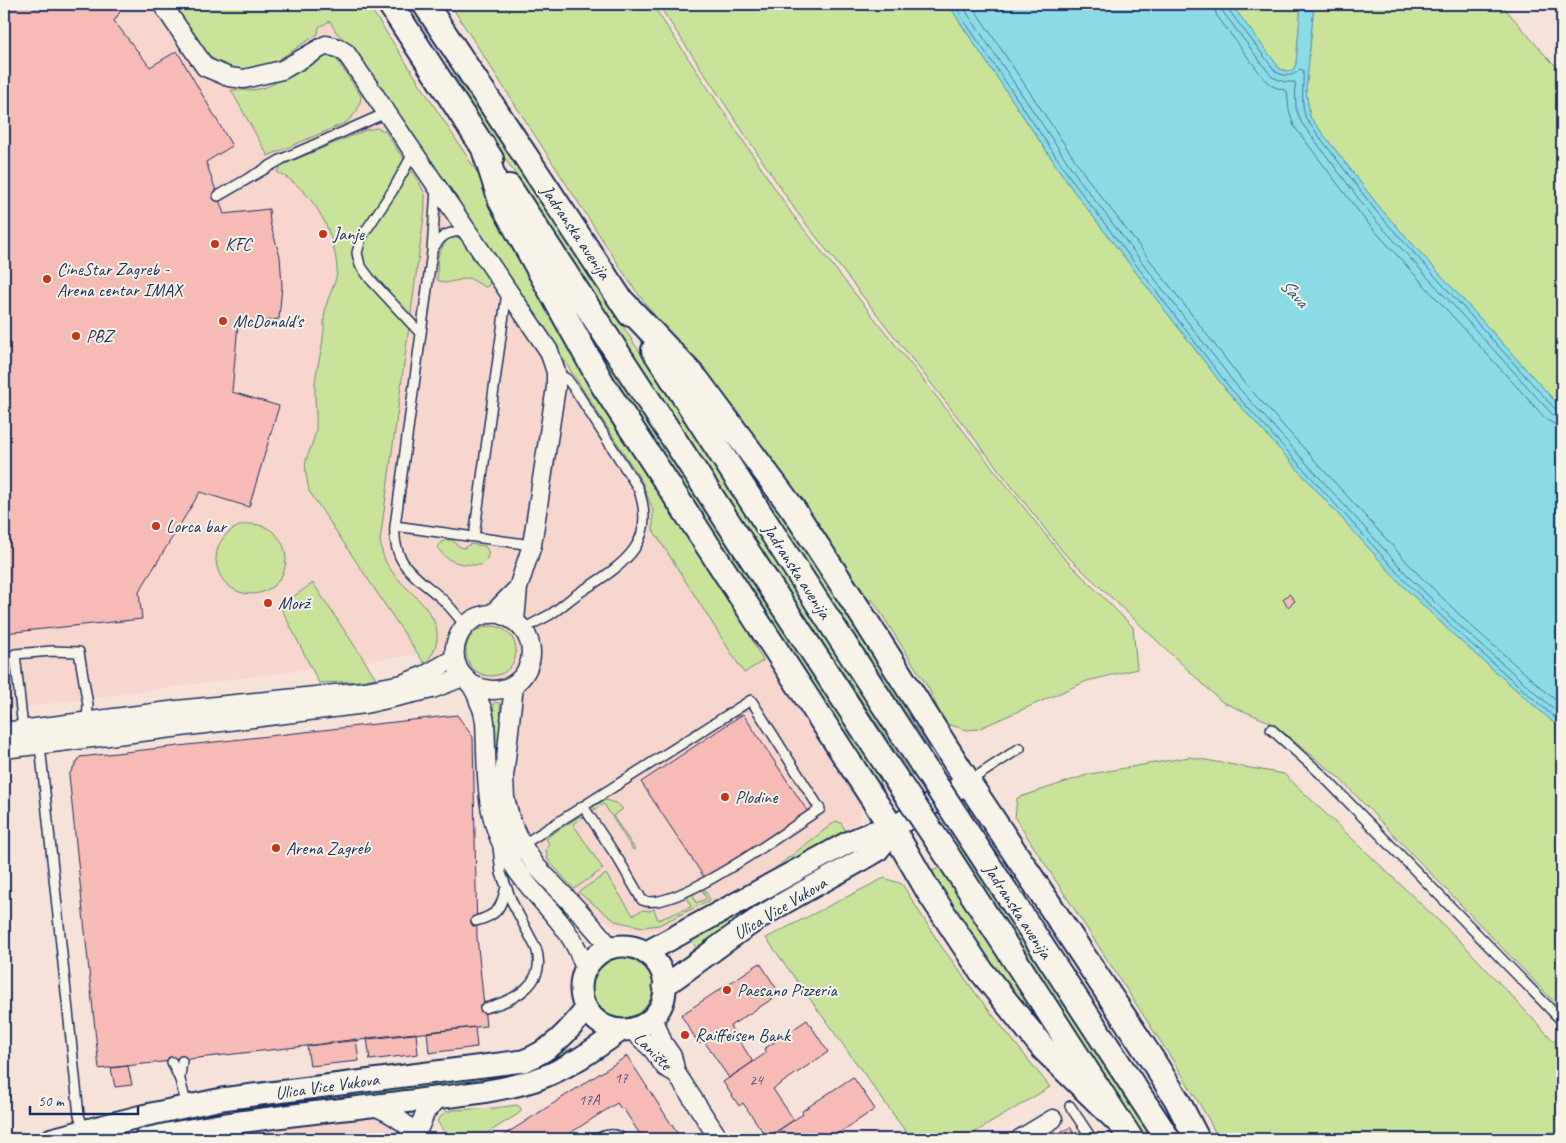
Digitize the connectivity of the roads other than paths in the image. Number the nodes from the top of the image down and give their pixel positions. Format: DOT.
graph roads {
  1 [pos="162,4"];
  2 [pos="390,4"];
  3 [pos="425,4"];
  4 [pos="386,113"];
  5 [pos="483,146"];
  6 [pos="414,152"];
  7 [pos="436,184"];
  8 [pos="218,196"];
  9 [pos="467,230"];
  10 [pos="432,252"];
  11 [pos="508,290"];
  12 [pos="621,300"];
  13 [pos="421,334"];
  14 [pos="556,372"];
  15 [pos="395,526"];
  16 [pos="474,537"];
  17 [pos="532,545"];
  18 [pos="518,588"];
  19 [pos="492,614"];
  20 [pos="465,625"];
  21 [pos="519,625"];
  22 [pos="455,658"];
  23 [pos="466,680"];
  24 [pos="514,685"];
  25 [pos="4,713"];
  26 [pos="87,722"];
  27 [pos="24,729"];
  28 [pos="1271,729"];
  29 [pos="4,737"];
  30 [pos="40,744"];
  31 [pos="1020,748"];
  32 [pos="968,782"];
  33 [pos="583,806"];
  34 [pos="892,828"];
  35 [pos="496,832"];
  36 [pos="522,845"];
  37 [pos="506,887"];
  38 [pos="476,920"];
  39 [pos="611,948"];
  40 [pos="645,953"];
  41 [pos="585,970"];
  42 [pos="664,986"];
  43 [pos="485,1008"];
  44 [pos="586,1009"];
  45 [pos="653,1016"];
  46 [pos="1562,1021"];
  47 [pos="625,1030"];
  48 [pos="177,1061"];
  49 [pos="676,1074"];
  50 [pos="440,1097"];
  51 [pos="187,1106"];
  52 [pos="374,1106"];
  53 [pos="1070,1106"];
  54 [pos="1053,1119"];
  55 [pos="84,1131"];
  56 [pos="1125,1131"];
  57 [pos="194,1135"];
  58 [pos="417,1137"];
  59 [pos="52,1139"];
  60 [pos="145,1139"];
  61 [pos="597,1139"];
  62 [pos="623,1139"];
  63 [pos="718,1139"];
  64 [pos="1020,1139"];
  65 [pos="1092,1139"];
  66 [pos="1168,1139"];
  67 [pos="1197,1139"];
  1 -- 4 [label="street"];
  2 -- 5 [label="main road, Jadranska avenija"];
  3 -- 12 [label="main road, Jadranska avenija"];
  4 -- 6 [label="street"];
  4 -- 8 [label="lane"];
  5 -- 34 [label="main road"];
  5 -- 56 [label="main road, Jadranska avenija, bridge"];
  6 -- 7 [label="street"];
  6 -- 13 [label="lane"];
  7 -- 9 [label="street"];
  7 -- 10 [label="lane"];
  9 -- 10 [label="lane"];
  9 -- 11 [label="street"];
  10 -- 13 [label="lane"];
  11 -- 14 [label="street"];
  11 -- 16 [label="lane"];
  12 -- 32 [label="main road"];
  12 -- 66 [label="main road, Jadranska avenija, bridge"];
  13 -- 15 [label="lane"];
  14 -- 17 [label="street"];
  14 -- 21 [label="lane"];
  15 -- 16 [label="lane"];
  15 -- 20 [label="lane"];
  16 -- 17 [label="lane"];
  17 -- 18 [label="street"];
  18 -- 19 [label="street"];
  18 -- 21 [label="street"];
  19 -- 20 [label="street"];
  19 -- 21 [label="street"];
  20 -- 22 [label="street"];
  21 -- 24 [label="street"];
  22 -- 23 [label="street"];
  22 -- 26 [label="street"];
  23 -- 24 [label="street"];
  23 -- 30 [label="street"];
  23 -- 35 [label="street"];
  24 -- 36 [label="street"];
  25 -- 29 [label="lane"];
  26 -- 27 [label="street"];
  26 -- 27 [label="lane"];
  27 -- 29 [label="street"];
  28 -- 46 [label="lane"];
  29 -- 30 [label="street"];
  30 -- 55 [label="lane"];
  31 -- 32 [label="lane"];
  32 -- 34 [label="street, Ulica Vice Vukova"];
  32 -- 67 [label="main road"];
  33 -- 33 [label="lane"];
  33 -- 36 [label="lane"];
  34 -- 40 [label="street, Ulica Vice Vukova"];
  34 -- 42 [label="street, Ulica Vice Vukova"];
  34 -- 56 [label="main road"];
  35 -- 37 [label="lane"];
  35 -- 41 [label="street"];
  36 -- 39 [label="street"];
  37 -- 38 [label="lane"];
  37 -- 43 [label="lane"];
  39 -- 40 [label="street"];
  39 -- 41 [label="street"];
  40 -- 42 [label="street"];
  41 -- 44 [label="street"];
  42 -- 45 [label="street"];
  44 -- 47 [label="street"];
  44 -- 51 [label="street, Ulica Vice Vukova"];
  45 -- 47 [label="street"];
  45 -- 49 [label="street, Lanište"];
  47 -- 49 [label="street, Lanište"];
  47 -- 50 [label="street, Ulica Vice Vukova"];
  48 -- 51 [label="lane"];
  49 -- 63 [label="street, Lanište"];
  50 -- 52 [label="street, Ulica Vice Vukova"];
  50 -- 58 [label="street"];
  51 -- 55 [label="street, Ulica Vice Vukova"];
  51 -- 57 [label="street"];
  52 -- 57 [label="street, Ulica Vice Vukova"];
  52 -- 58 [label="street"];
  53 -- 65 [label="lane"];
  54 -- 64 [label="street"];
  55 -- 59 [label="street, Ulica Vice Vukova"];
  57 -- 60 [label="street, Ulica Vice Vukova"];
  61 -- 62 [label="lane"];
}
